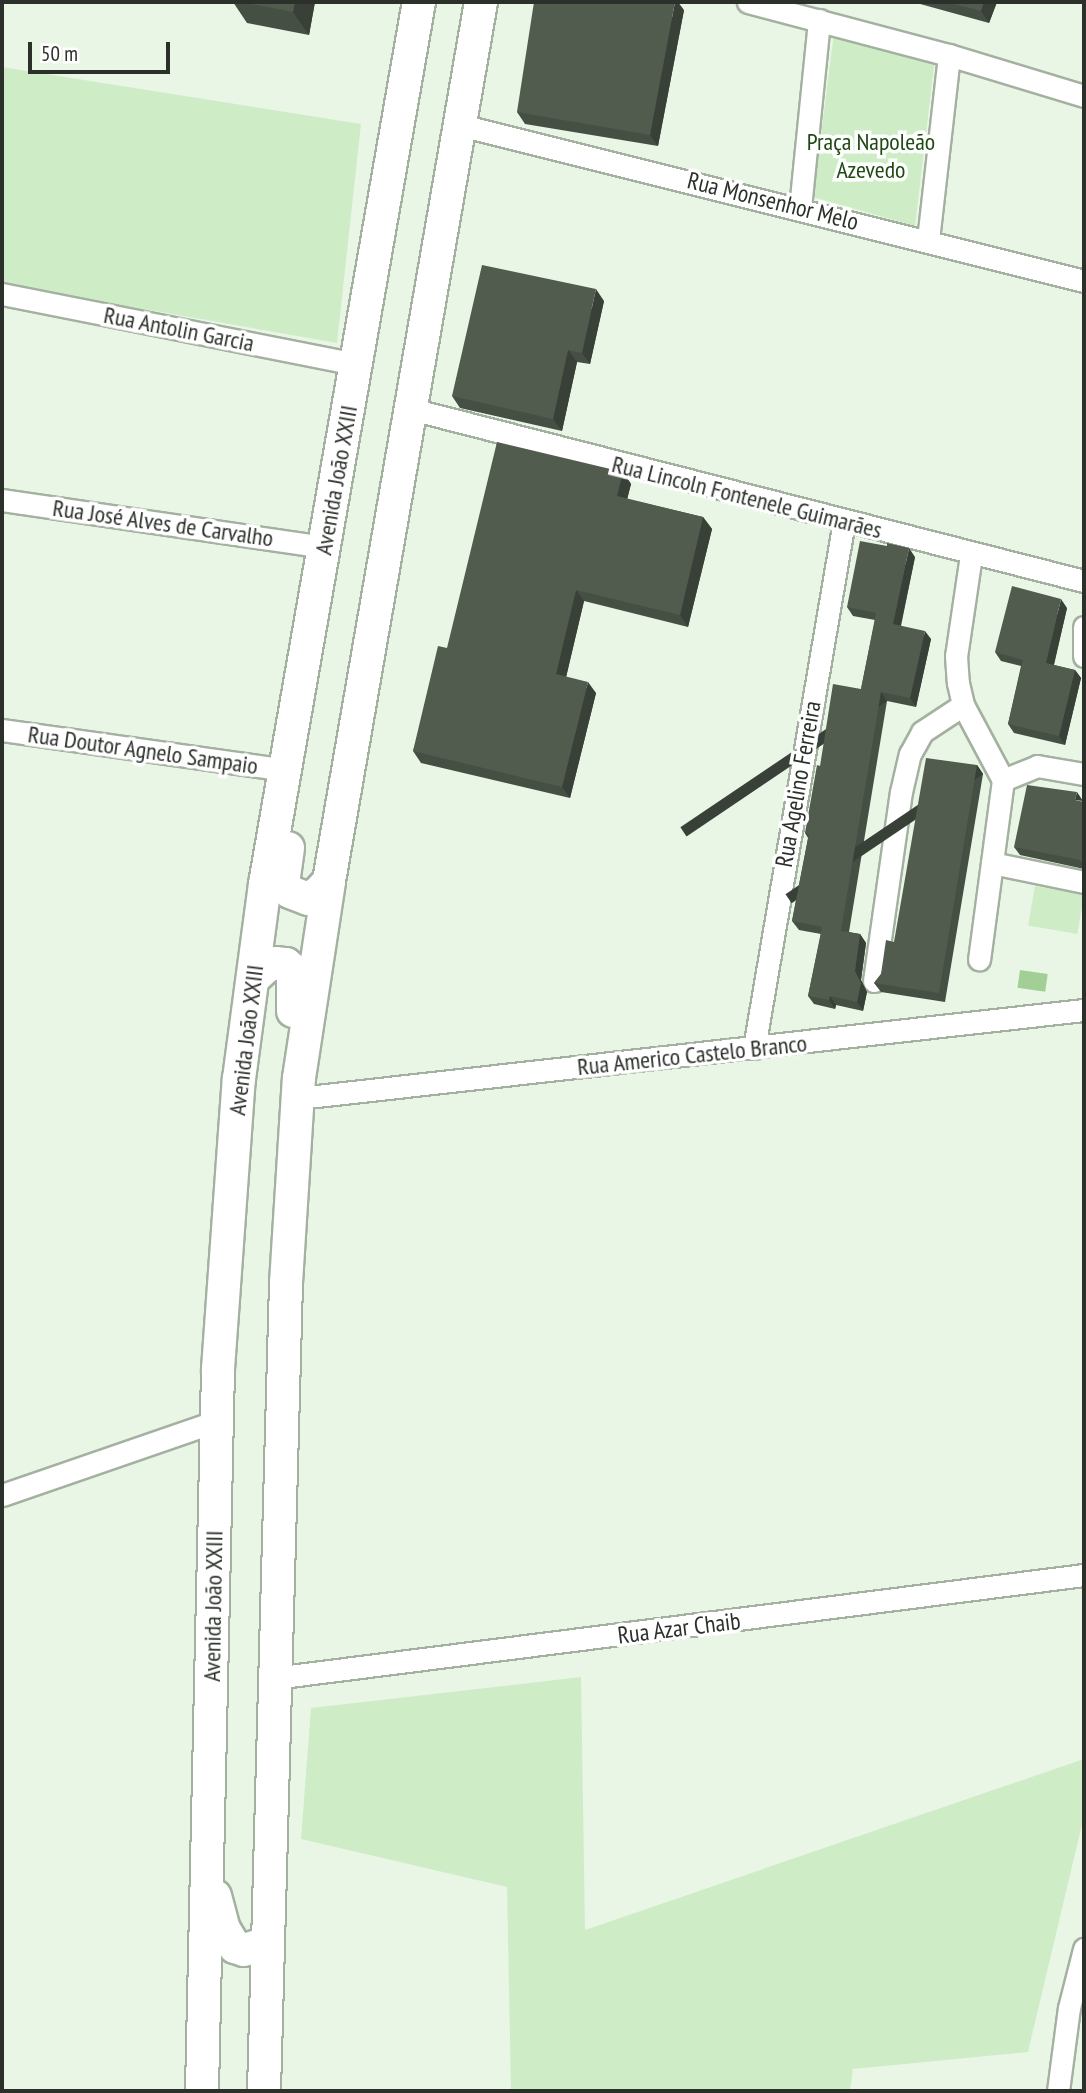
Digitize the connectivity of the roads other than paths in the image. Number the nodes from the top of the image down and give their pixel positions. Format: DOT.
graph roads {
  1 [pos="419,2"];
  2 [pos="481,2"];
  3 [pos="748,2"];
  4 [pos="819,20"];
  5 [pos="949,55"];
  6 [pos="1084,96"];
  7 [pos="460,125"];
  8 [pos="800,208"];
  9 [pos="928,240"];
  10 [pos="1084,281"];
  11 [pos="2,294"];
  12 [pos="356,364"];
  13 [pos="411,410"];
  14 [pos="2,500"];
  15 [pos="844,521"];
  16 [pos="324,547"];
  17 [pos="971,555"];
  18 [pos="1084,581"];
  19 [pos="1084,627"];
  20 [pos="1084,656"];
  21 [pos="963,705"];
  22 [pos="2,730"];
  23 [pos="285,770"];
  24 [pos="1084,774"];
  25 [pos="1003,780"];
  26 [pos="992,863"];
  27 [pos="328,881"];
  28 [pos="1084,882"];
  29 [pos="979,959"];
  30 [pos="253,979"];
  31 [pos="874,981"];
  32 [pos="1084,1010"];
  33 [pos="754,1048"];
  34 [pos="299,1088"];
  35 [pos="217,1421"];
  36 [pos="2,1495"];
  37 [pos="1084,1575"];
  38 [pos="274,1678"];
  39 [pos="208,1874"];
  40 [pos="267,1943"];
  41 [pos="1084,1949"];
  42 [pos="202,2091"];
  43 [pos="264,2091"];
  44 [pos="1058,2091"];
  1 -- 12 [label="main road, Avenida João XXIII"];
  2 -- 7 [label="main road"];
  3 -- 4 [label="street"];
  4 -- 5 [label="street"];
  4 -- 8 [label="street"];
  5 -- 6 [label="street"];
  5 -- 9 [label="street"];
  7 -- 8 [label="street, Rua Monsenhor Melo"];
  7 -- 13 [label="main road"];
  8 -- 9 [label="street, Rua Monsenhor Melo"];
  9 -- 10 [label="street, Rua Monsenhor Melo"];
  11 -- 12 [label="street, Rua Antolin Garcia"];
  12 -- 16 [label="main road, Avenida João XXIII"];
  13 -- 15 [label="street, Rua Lincoln Fontenele Guimarães"];
  13 -- 27 [label="main road"];
  14 -- 16 [label="street, Rua José Alves de Carvalho"];
  15 -- 17 [label="street, Rua Lincoln Fontenele Guimarães"];
  15 -- 33 [label="street, Rua Agelino Ferreira"];
  16 -- 23 [label="main road, Avenida João XXIII"];
  17 -- 18 [label="street, Rua Lincoln Fontenele Guimarães"];
  17 -- 21 [label="street"];
  19 -- 20 [label="street"];
  21 -- 25 [label="street"];
  21 -- 31 [label="street"];
  22 -- 23 [label="street, Rua Doutor Agnelo Sampaio"];
  23 -- 27 [label="main road"];
  23 -- 30 [label="main road, Avenida João XXIII"];
  24 -- 25 [label="street"];
  25 -- 26 [label="street"];
  26 -- 28 [label="street"];
  26 -- 29 [label="street"];
  27 -- 34 [label="main road"];
  30 -- 34 [label="main road"];
  30 -- 35 [label="main road, Avenida João XXIII"];
  32 -- 33 [label="street, Rua Americo Castelo Branco"];
  33 -- 34 [label="street, Rua Americo Castelo Branco"];
  34 -- 38 [label="main road"];
  35 -- 36 [label="street"];
  35 -- 39 [label="main road, Avenida João XXIII"];
  37 -- 38 [label="street, Rua Azar Chaib"];
  38 -- 40 [label="main road"];
  39 -- 40 [label="main road"];
  39 -- 42 [label="main road, Avenida João XXIII"];
  40 -- 43 [label="main road"];
  41 -- 44 [label="street"];
}
